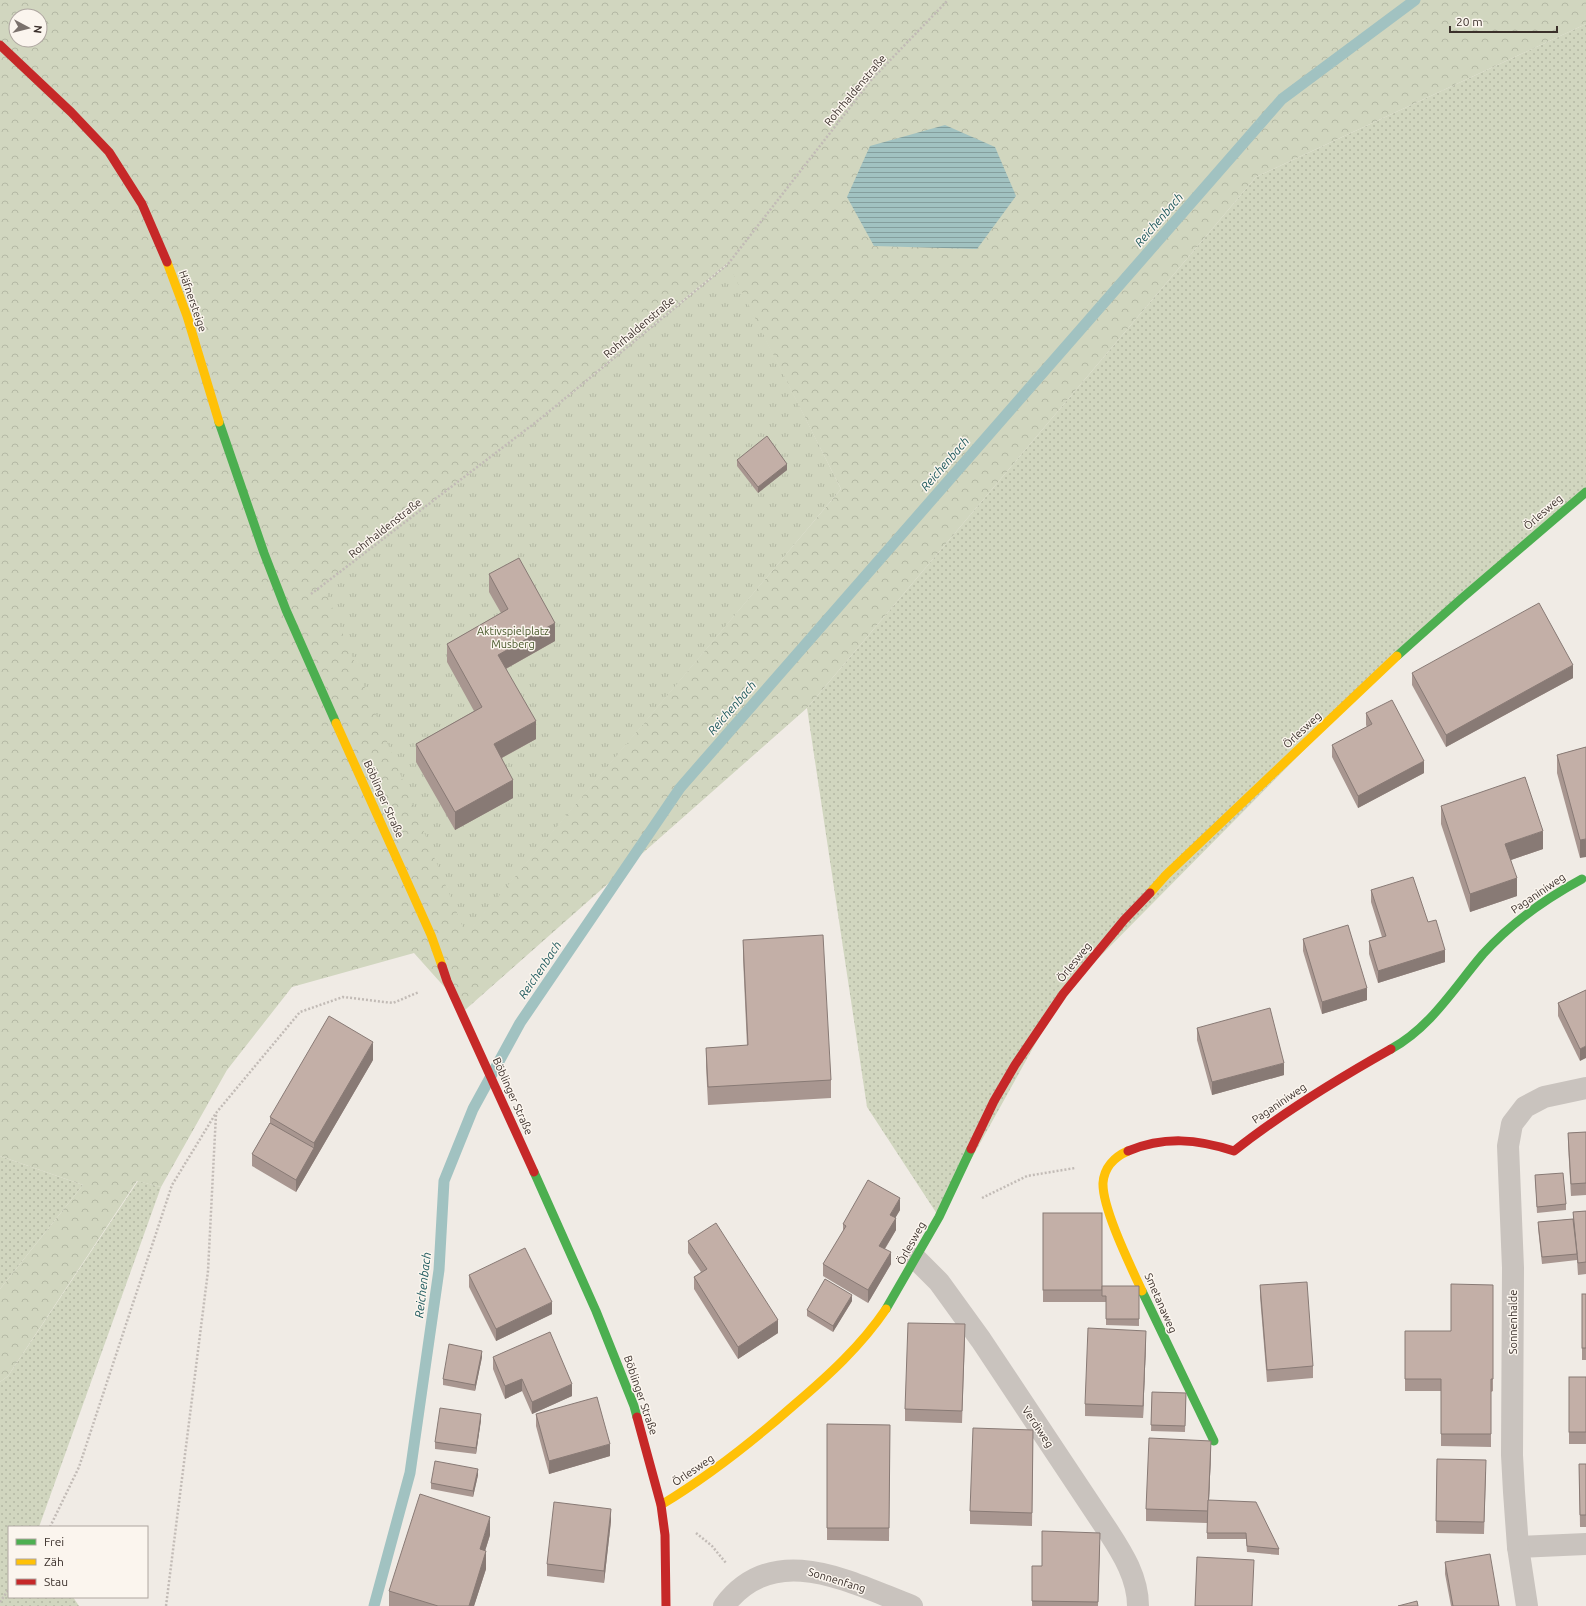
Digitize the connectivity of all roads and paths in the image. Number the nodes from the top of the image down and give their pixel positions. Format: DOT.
graph roads {
  1 [pos="948,0"];
  2 [pos="0,45"];
  3 [pos="1586,492"];
  4 [pos="286,610"];
  5 [pos="1582,879"];
  6 [pos="447,981"];
  7 [pos="1586,1088"];
  8 [pos="216,1113"];
  9 [pos="1106,1170"];
  10 [pos="939,1217"];
  11 [pos="916,1259"];
  12 [pos="1214,1441"];
  13 [pos="661,1505"];
  14 [pos="50,1526"];
  15 [pos="1586,1544"];
  16 [pos="1518,1547"];
  17 [pos="8,1590"];
  18 [pos="0,1602"];
  19 [pos="166,1606"];
  20 [pos="666,1606"];
  21 [pos="724,1606"];
  22 [pos="912,1606"];
  23 [pos="1138,1606"];
  24 [pos="1527,1606"];
  1 -- 4 [label="path, Rohrhaldenstraße"];
  2 -- 4 [label="street, Häfnersteige"];
  3 -- 10 [label="street, Örlesweg"];
  4 -- 6 [label="street, Böblinger Straße"];
  5 -- 9 [label="street, Paganiniweg"];
  6 -- 8 [label="path"];
  6 -- 13 [label="street, Böblinger Straße"];
  7 -- 16 [label="street, Sonnenhalde"];
  8 -- 14 [label="path"];
  8 -- 19 [label="path"];
  9 -- 10 [label="path"];
  9 -- 12 [label="street, Smetanaweg"];
  10 -- 11 [label="street, Örlesweg"];
  11 -- 13 [label="street, Örlesweg"];
  11 -- 23 [label="street, Verdiweg"];
  13 -- 20 [label="street, Böblinger Straße"];
  15 -- 16 [label="street"];
  16 -- 24 [label="street, Sonnenhalde"];
  17 -- 18 [label="path"];
  21 -- 22 [label="street, Sonnenfang"];
}
